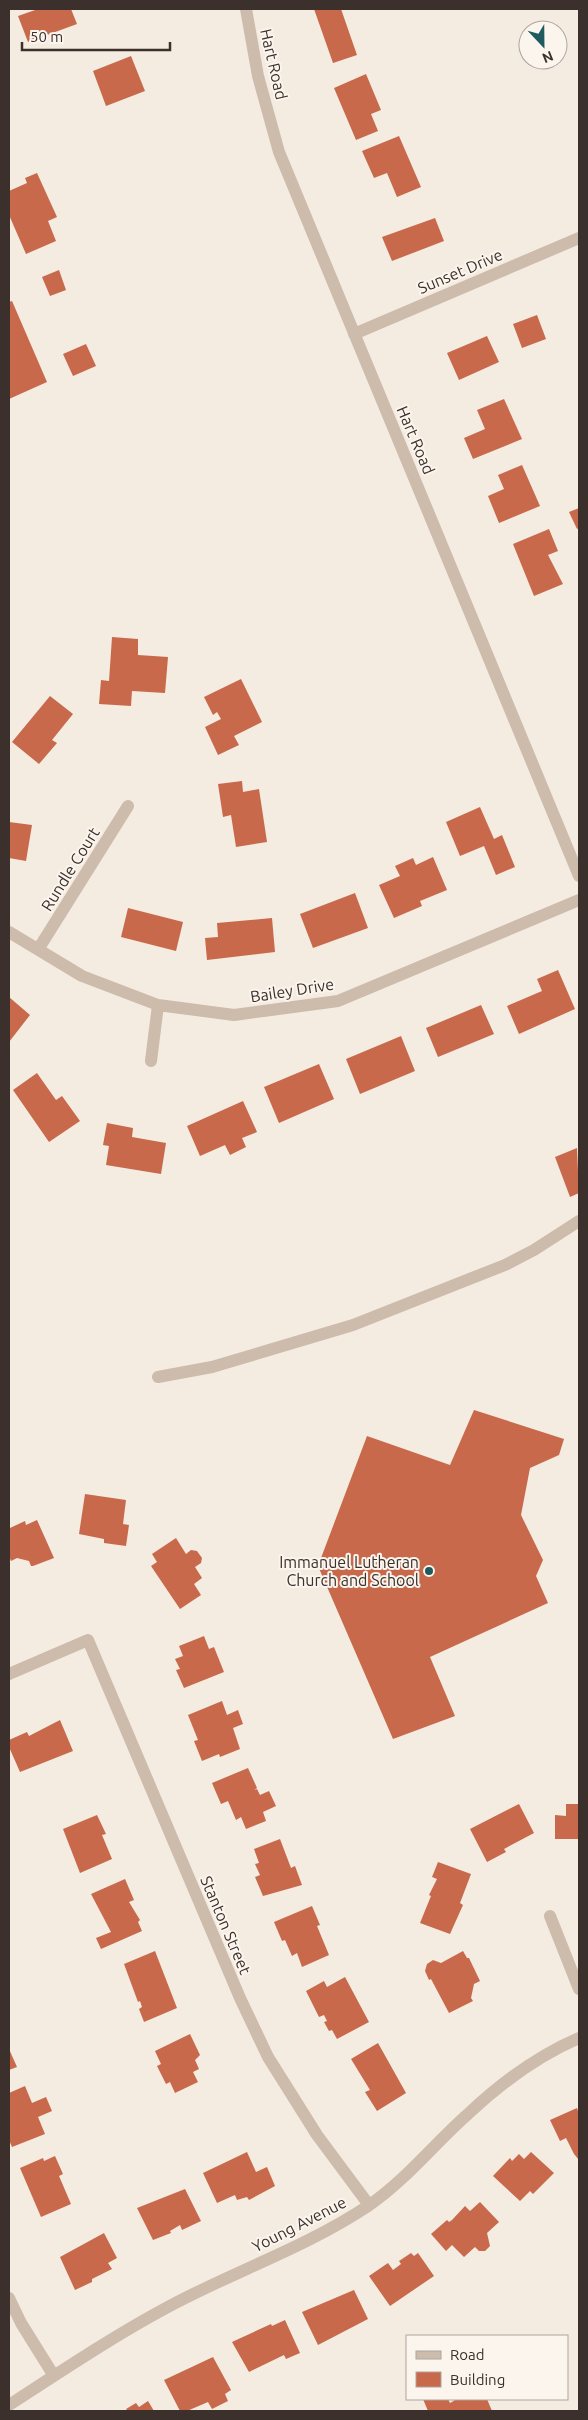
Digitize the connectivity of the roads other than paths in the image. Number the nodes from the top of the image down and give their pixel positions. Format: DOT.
graph roads {
  1 [pos="246,9"];
  2 [pos="579,238"];
  3 [pos="354,334"];
  4 [pos="128,806"];
  5 [pos="579,876"];
  6 [pos="579,900"];
  7 [pos="9,932"];
  8 [pos="39,948"];
  9 [pos="158,1005"];
  10 [pos="151,1061"];
  11 [pos="579,1222"];
  12 [pos="158,1376"];
  13 [pos="9,1674"];
  14 [pos="550,1916"];
  15 [pos="579,1989"];
  16 [pos="579,2038"];
  17 [pos="368,2205"];
  18 [pos="9,2298"];
  19 [pos="54,2376"];
  20 [pos="9,2405"];
  1 -- 3 [label="street, Hart Road"];
  2 -- 3 [label="street, Sunset Drive"];
  3 -- 5 [label="street, Hart Road"];
  4 -- 8 [label="street, Rundle Court"];
  6 -- 9 [label="street, Bailey Drive"];
  7 -- 8 [label="street, Bailey Drive"];
  8 -- 9 [label="street, Bailey Drive"];
  9 -- 10 [label="street"];
  11 -- 12 [label="street"];
  13 -- 17 [label="street, Stanton Street"];
  14 -- 15 [label="street"];
  16 -- 17 [label="street, Young Avenue"];
  17 -- 19 [label="street, Young Avenue"];
  18 -- 19 [label="street"];
  19 -- 20 [label="street, Young Avenue"];
}
